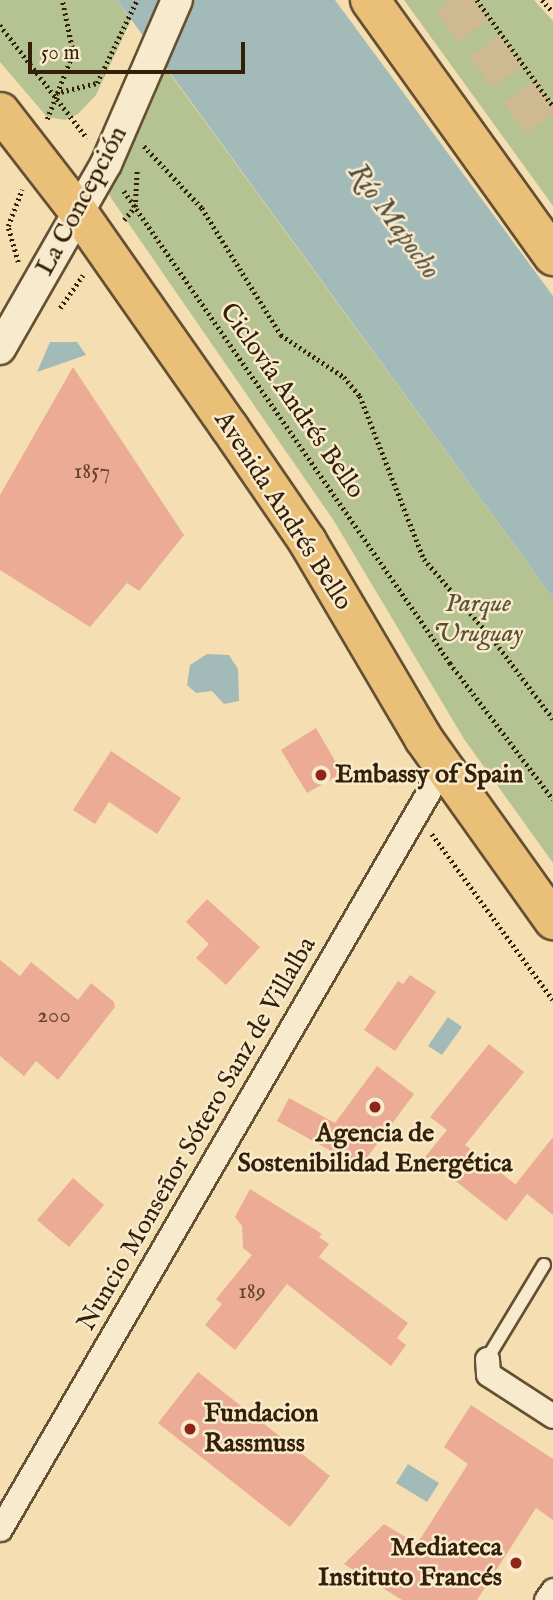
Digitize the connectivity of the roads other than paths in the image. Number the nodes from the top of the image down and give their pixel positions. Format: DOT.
graph roads {
  1 [pos="177,0"];
  2 [pos="370,0"];
  3 [pos="0,111"];
  4 [pos="79,213"];
  5 [pos="553,256"];
  6 [pos="0,349"];
  7 [pos="443,767"];
  8 [pos="553,920"];
  9 [pos="544,1265"];
  10 [pos="487,1359"];
  11 [pos="553,1416"];
  12 [pos="0,1530"];
  13 [pos="553,1590"];
  14 [pos="546,1600"];
  1 -- 4 [label="street, La Concepción"];
  2 -- 5 [label="highway"];
  3 -- 4 [label="main road, Avenida Andrés Bello"];
  4 -- 6 [label="street, La Concepción"];
  4 -- 7 [label="main road, Avenida Andrés Bello"];
  7 -- 8 [label="main road, Avenida Andrés Bello"];
  7 -- 12 [label="street, Nuncio Monseñor Sótero Sanz de Villalba"];
  9 -- 10 [label="lane"];
  10 -- 11 [label="street"];
  13 -- 14 [label="street"];
}
